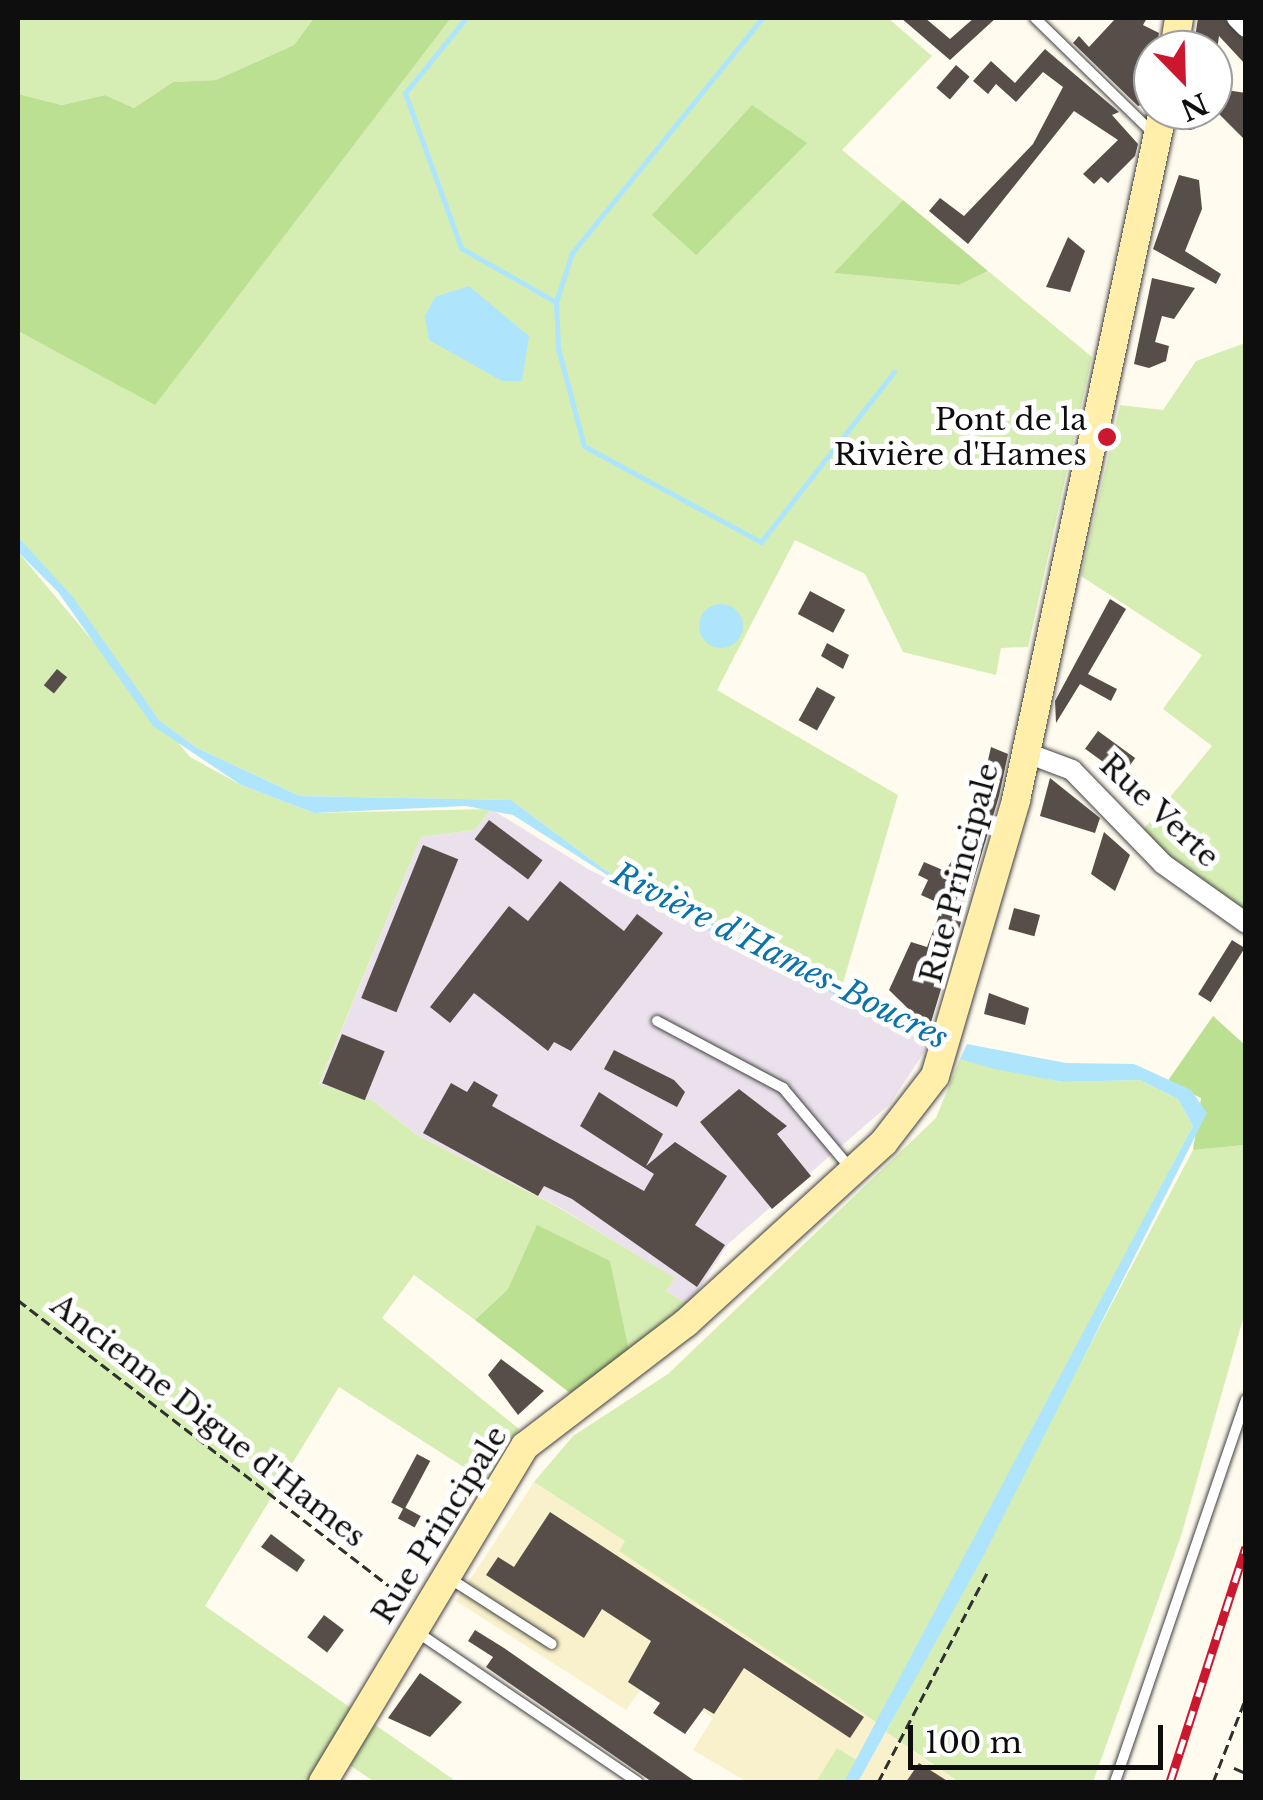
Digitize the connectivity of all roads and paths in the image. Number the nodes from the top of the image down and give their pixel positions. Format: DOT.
graph roads {
  1 [pos="1034,18"];
  2 [pos="1237,18"];
  3 [pos="1246,27"];
  4 [pos="1133,100"];
  5 [pos="1159,130"];
  6 [pos="1026,752"];
  7 [pos="1246,923"];
  8 [pos="657,1020"];
  9 [pos="852,1171"];
  10 [pos="18,1300"];
  11 [pos="1246,1400"];
  12 [pos="986,1573"];
  13 [pos="444,1575"];
  14 [pos="417,1620"];
  15 [pos="552,1644"];
  16 [pos="1246,1697"];
  17 [pos="1234,1768"];
  18 [pos="1246,1773"];
  19 [pos="323,1782"];
  20 [pos="638,1782"];
  21 [pos="878,1782"];
  22 [pos="1114,1782"];
  23 [pos="1213,1782"];
  1 -- 4 [label="lane"];
  2 -- 3 [label="street"];
  5 -- 6 [label="street, Rue Principale"];
  6 -- 7 [label="street, Rue Verte"];
  6 -- 9 [label="street, Rue Principale"];
  8 -- 9 [label="lane"];
  9 -- 13 [label="street, Rue Principale"];
  10 -- 14 [label="path, Ancienne Digue d'Hames"];
  11 -- 22 [label="lane"];
  12 -- 21 [label="path"];
  13 -- 14 [label="street, Rue Principale"];
  13 -- 15 [label="lane"];
  14 -- 19 [label="street, Rue Principale"];
  14 -- 20 [label="lane"];
  16 -- 23 [label="path"];
  17 -- 18 [label="path"];
}
